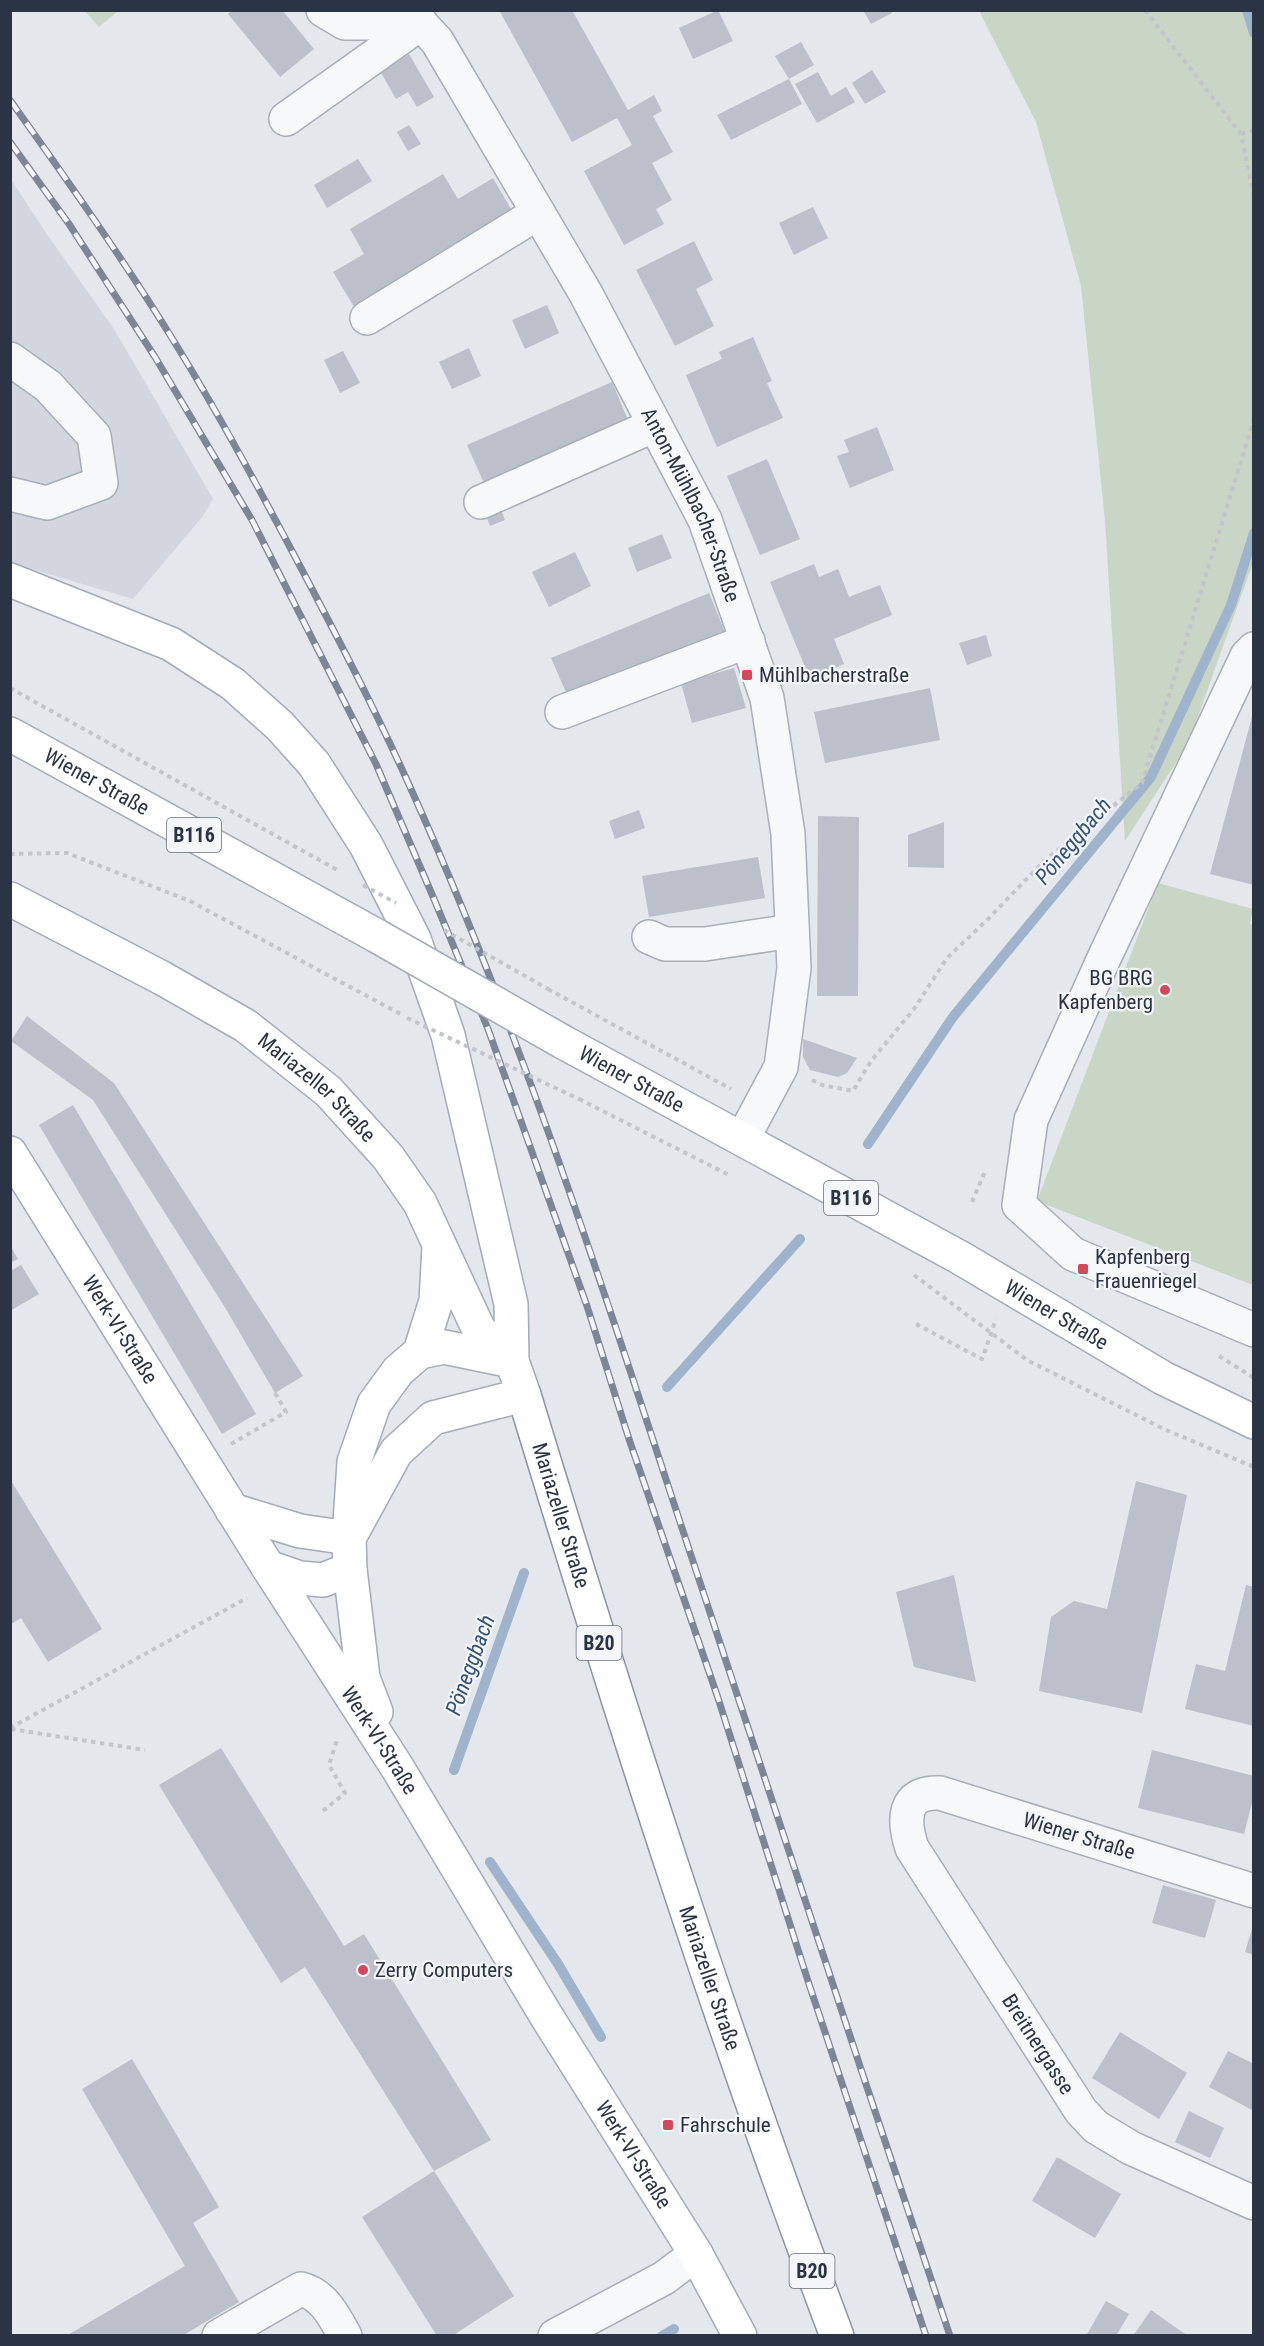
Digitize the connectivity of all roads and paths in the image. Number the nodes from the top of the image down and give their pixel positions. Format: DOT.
graph roads {
  1 [pos="323,10"];
  2 [pos="1145,10"];
  3 [pos="421,23"];
  4 [pos="286,119"];
  5 [pos="1254,130"];
  6 [pos="1240,134"];
  7 [pos="1254,197"];
  8 [pos="538,213"];
  9 [pos="367,318"];
  10 [pos="10,359"];
  11 [pos="1254,419"];
  12 [pos="655,425"];
  13 [pos="10,494"];
  14 [pos="481,502"];
  15 [pos="10,580"];
  16 [pos="748,641"];
  17 [pos="1254,649"];
  18 [pos="10,688"];
  19 [pos="562,712"];
  20 [pos="10,734"];
  21 [pos="10,854"];
  22 [pos="342,873"];
  23 [pos="352,879"];
  24 [pos="10,899"];
  25 [pos="404,908"];
  26 [pos="435,925"];
  27 [pos="792,931"];
  28 [pos="649,937"];
  29 [pos="548,989"];
  30 [pos="781,1066"];
  31 [pos="742,1138"];
  32 [pos="10,1153"];
  33 [pos="989,1162"];
  34 [pos="736,1179"];
  35 [pos="972,1202"];
  36 [pos="439,1242"];
  37 [pos="909,1272"];
  38 [pos="916,1324"];
  39 [pos="1254,1330"];
  40 [pos="420,1352"];
  41 [pos="982,1359"];
  42 [pos="512,1361"];
  43 [pos="275,1393"];
  44 [pos="524,1395"];
  45 [pos="1254,1422"];
  46 [pos="255,1430"];
  47 [pos="1254,1467"];
  48 [pos="232,1510"];
  49 [pos="349,1554"];
  50 [pos="262,1580"];
  51 [pos="10,1729"];
  52 [pos="339,1731"];
  53 [pos="145,1750"];
  54 [pos="397,1767"];
  55 [pos="908,1808"];
  56 [pos="322,1811"];
  57 [pos="1254,1891"];
  58 [pos="1254,2203"];
  59 [pos="696,2254"];
  60 [pos="219,2336"];
  61 [pos="345,2336"];
  62 [pos="555,2336"];
  63 [pos="740,2336"];
  64 [pos="837,2336"];
  1 -- 3 [label="street, Anton-Mühlbacher-Straße"];
  2 -- 6 [label="path"];
  3 -- 4 [label="street"];
  3 -- 8 [label="street, Anton-Mühlbacher-Straße"];
  5 -- 6 [label="path"];
  6 -- 7 [label="path"];
  8 -- 9 [label="street"];
  8 -- 12 [label="street, Anton-Mühlbacher-Straße"];
  10 -- 13 [label="street"];
  11 -- 30 [label="path"];
  12 -- 14 [label="street"];
  12 -- 16 [label="street, Anton-Mühlbacher-Straße"];
  15 -- 42 [label="main road"];
  16 -- 19 [label="street"];
  16 -- 27 [label="street, Anton-Mühlbacher-Straße"];
  17 -- 39 [label="street"];
  18 -- 22 [label="path"];
  20 -- 31 [label="main road, Wiener Straße / B116, bridge"];
  21 -- 34 [label="path, bridge"];
  23 -- 25 [label="path, bridge"];
  24 -- 36 [label="main road, Mariazeller Straße"];
  26 -- 29 [label="path, bridge"];
  27 -- 28 [label="street"];
  27 -- 30 [label="street, Anton-Mühlbacher-Straße"];
  30 -- 31 [label="street, Anton-Mühlbacher-Straße"];
  31 -- 45 [label="main road, Wiener Straße / B116"];
  32 -- 48 [label="main road, Werk-VI-Straße"];
  33 -- 35 [label="path"];
  36 -- 40 [label="main road"];
  36 -- 42 [label="main road, Mariazeller Straße"];
  37 -- 47 [label="path"];
  38 -- 41 [label="path"];
  40 -- 42 [label="main road"];
  40 -- 49 [label="main road"];
  42 -- 44 [label="main road, Mariazeller Straße / B20"];
  43 -- 46 [label="path"];
  44 -- 49 [label="main road"];
  44 -- 64 [label="main road, Mariazeller Straße / B20"];
  48 -- 49 [label="main road"];
  48 -- 50 [label="main road, Werk-VI-Straße"];
  49 -- 50 [label="main road"];
  49 -- 54 [label="main road"];
  50 -- 51 [label="path"];
  50 -- 54 [label="main road, Werk-VI-Straße"];
  51 -- 53 [label="path"];
  52 -- 56 [label="path"];
  54 -- 59 [label="main road, Werk-VI-Straße"];
  55 -- 57 [label="street, Wiener Straße"];
  55 -- 58 [label="street, Breitnergasse"];
  59 -- 62 [label="street"];
  59 -- 63 [label="main road, Werk-VI-Straße"];
  60 -- 61 [label="street"];
}
